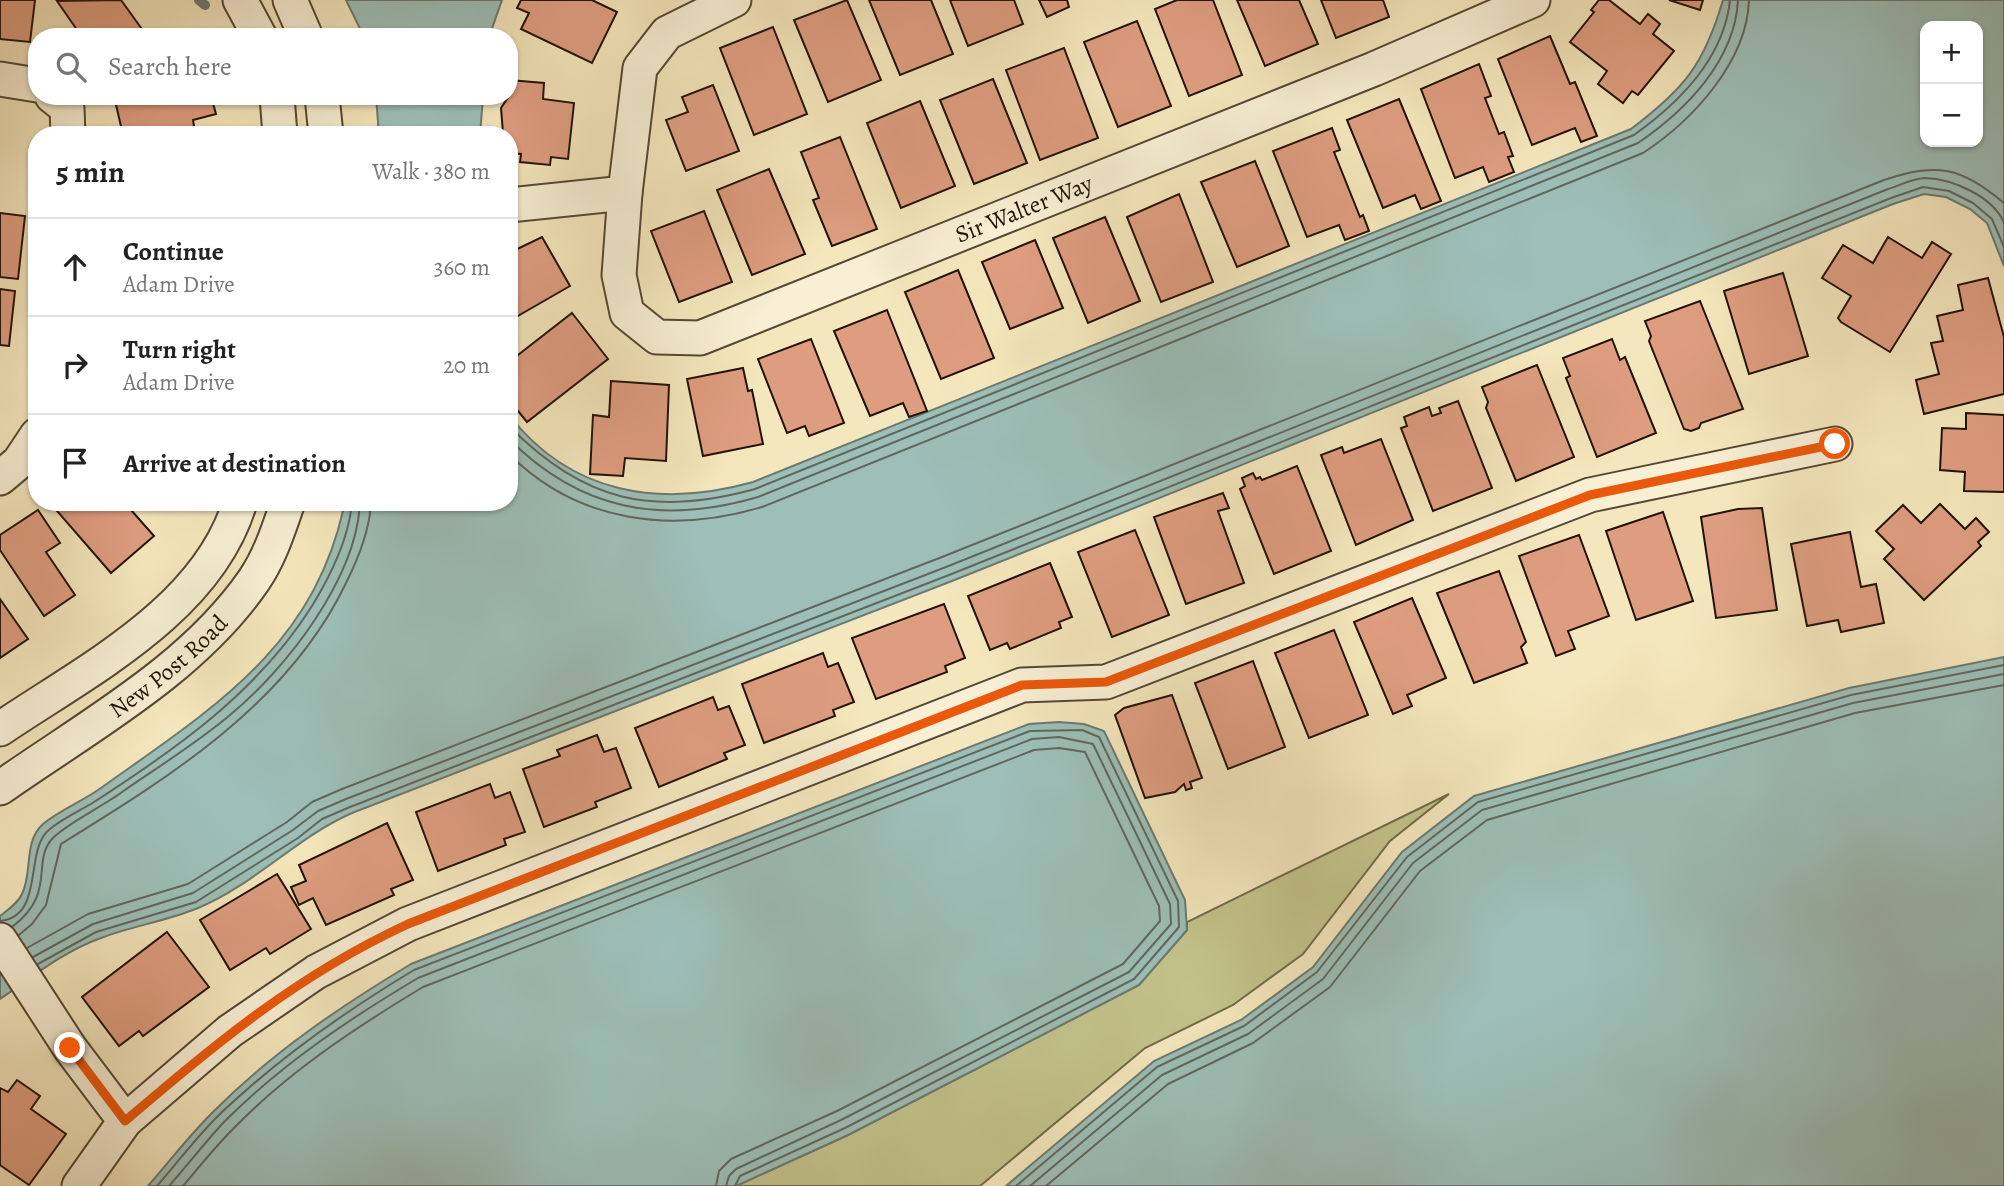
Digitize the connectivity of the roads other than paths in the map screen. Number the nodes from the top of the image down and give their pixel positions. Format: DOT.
graph roads {
  1 [pos="240,0"];
  2 [pos="290,0"];
  3 [pos="734,0"];
  4 [pos="1533,0"];
  5 [pos="255,28"];
  6 [pos="302,28"];
  7 [pos="0,79"];
  8 [pos="28,84"];
  9 [pos="63,105"];
  10 [pos="278,105"];
  11 [pos="323,105"];
  12 [pos="68,126"];
  13 [pos="279,126"];
  14 [pos="325,126"];
  15 [pos="625,193"];
  16 [pos="518,204"];
  17 [pos="1835,444"];
  18 [pos="28,448"];
  19 [pos="0,478"];
  20 [pos="236,511"];
  21 [pos="285,511"];
  22 [pos="0,729"];
  23 [pos="0,788"];
  24 [pos="0,940"];
  25 [pos="125,1121"];
  26 [pos="79,1186"];
  1 -- 5 [label="street"];
  2 -- 6 [label="street"];
  3 -- 15 [label="street, Sir Walter Way"];
  4 -- 15 [label="street, Sir Walter Way"];
  7 -- 8 [label="street"];
  9 -- 12 [label="street"];
  10 -- 13 [label="street"];
  11 -- 14 [label="street"];
  15 -- 16 [label="street"];
  17 -- 25 [label="street"];
  18 -- 19 [label="street"];
  20 -- 22 [label="street, New Post Road"];
  21 -- 23 [label="street, New Post Road"];
  24 -- 25 [label="street"];
  25 -- 26 [label="street"];
}
